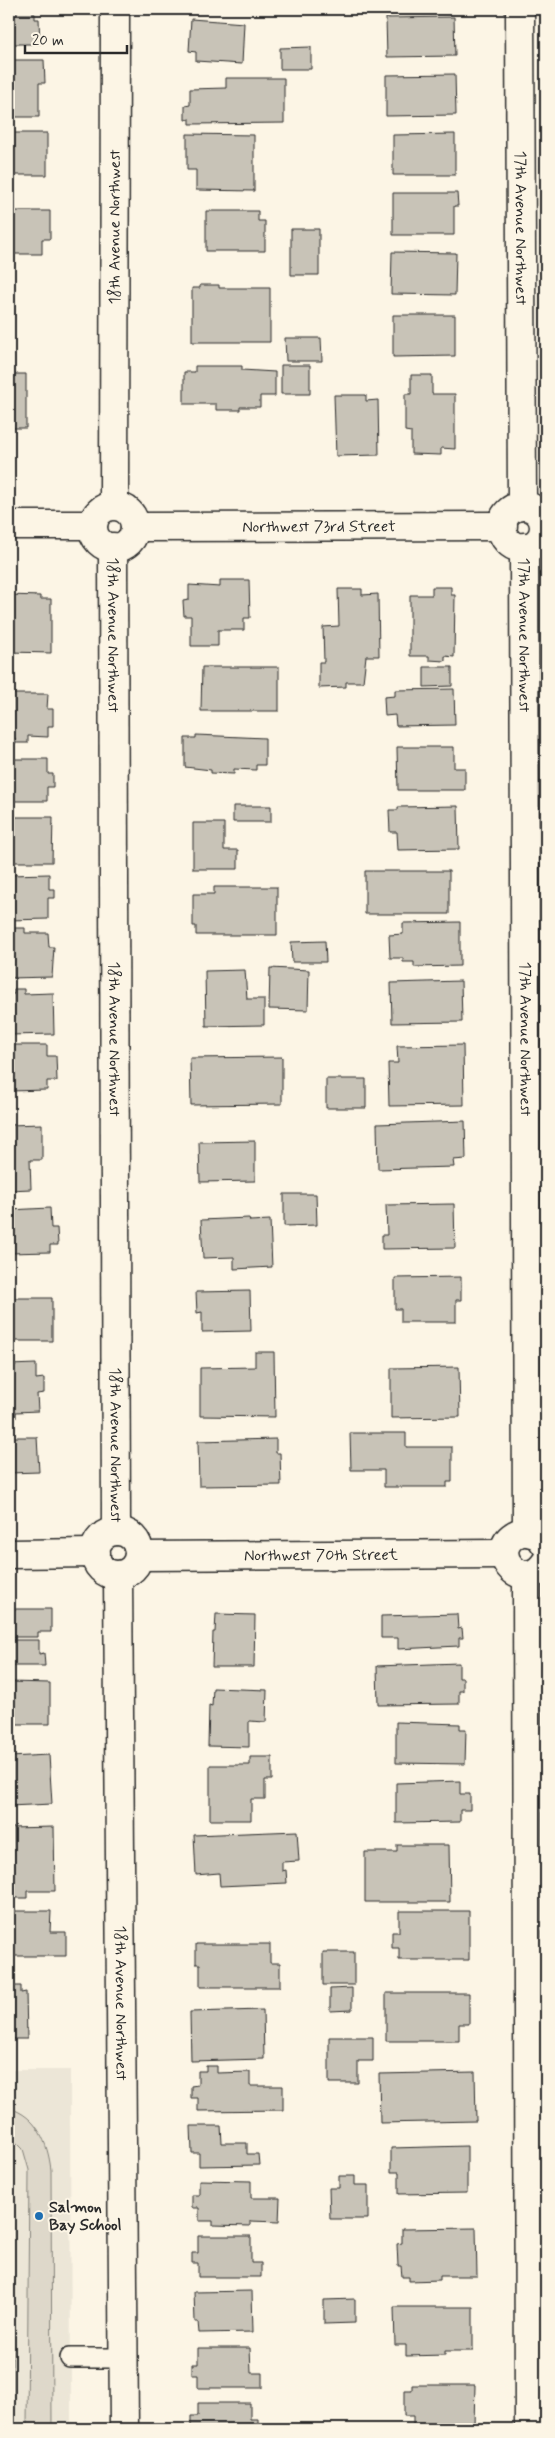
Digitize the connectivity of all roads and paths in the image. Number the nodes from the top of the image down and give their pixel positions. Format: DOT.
graph roads {
  1 [pos="115,9"];
  2 [pos="520,9"];
  3 [pos="114,506"];
  4 [pos="522,506"];
  5 [pos="93,525"];
  6 [pos="9,526"];
  7 [pos="503,526"];
  8 [pos="135,527"];
  9 [pos="545,528"];
  10 [pos="524,547"];
  11 [pos="113,548"];
  12 [pos="116,1531"];
  13 [pos="536,1538"];
  14 [pos="96,1553"];
  15 [pos="9,1554"];
  16 [pos="504,1554"];
  17 [pos="139,1556"];
  18 [pos="536,1569"];
  19 [pos="118,1575"];
  20 [pos="70,2358"];
  21 [pos="125,2358"];
  22 [pos="124,2429"];
  23 [pos="529,2429"];
  1 -- 3 [label="street, 18th Avenue Northwest"];
  2 -- 4 [label="street, 17th Avenue Northwest"];
  3 -- 5 [label="street"];
  3 -- 8 [label="street"];
  4 -- 7 [label="street"];
  4 -- 9 [label="street"];
  5 -- 6 [label="street"];
  5 -- 11 [label="street"];
  7 -- 8 [label="street, Northwest 73rd Street"];
  7 -- 10 [label="street"];
  8 -- 11 [label="street"];
  9 -- 10 [label="street"];
  10 -- 13 [label="street, 17th Avenue Northwest"];
  11 -- 12 [label="street, 18th Avenue Northwest"];
  12 -- 14 [label="street"];
  12 -- 17 [label="street"];
  13 -- 16 [label="street"];
  14 -- 15 [label="street"];
  14 -- 19 [label="street"];
  16 -- 17 [label="street, Northwest 70th Street"];
  16 -- 18 [label="street"];
  17 -- 19 [label="street"];
  18 -- 23 [label="street"];
  19 -- 21 [label="street, 18th Avenue Northwest"];
  20 -- 21 [label="lane"];
  21 -- 22 [label="street, 18th Avenue Northwest"];
}
